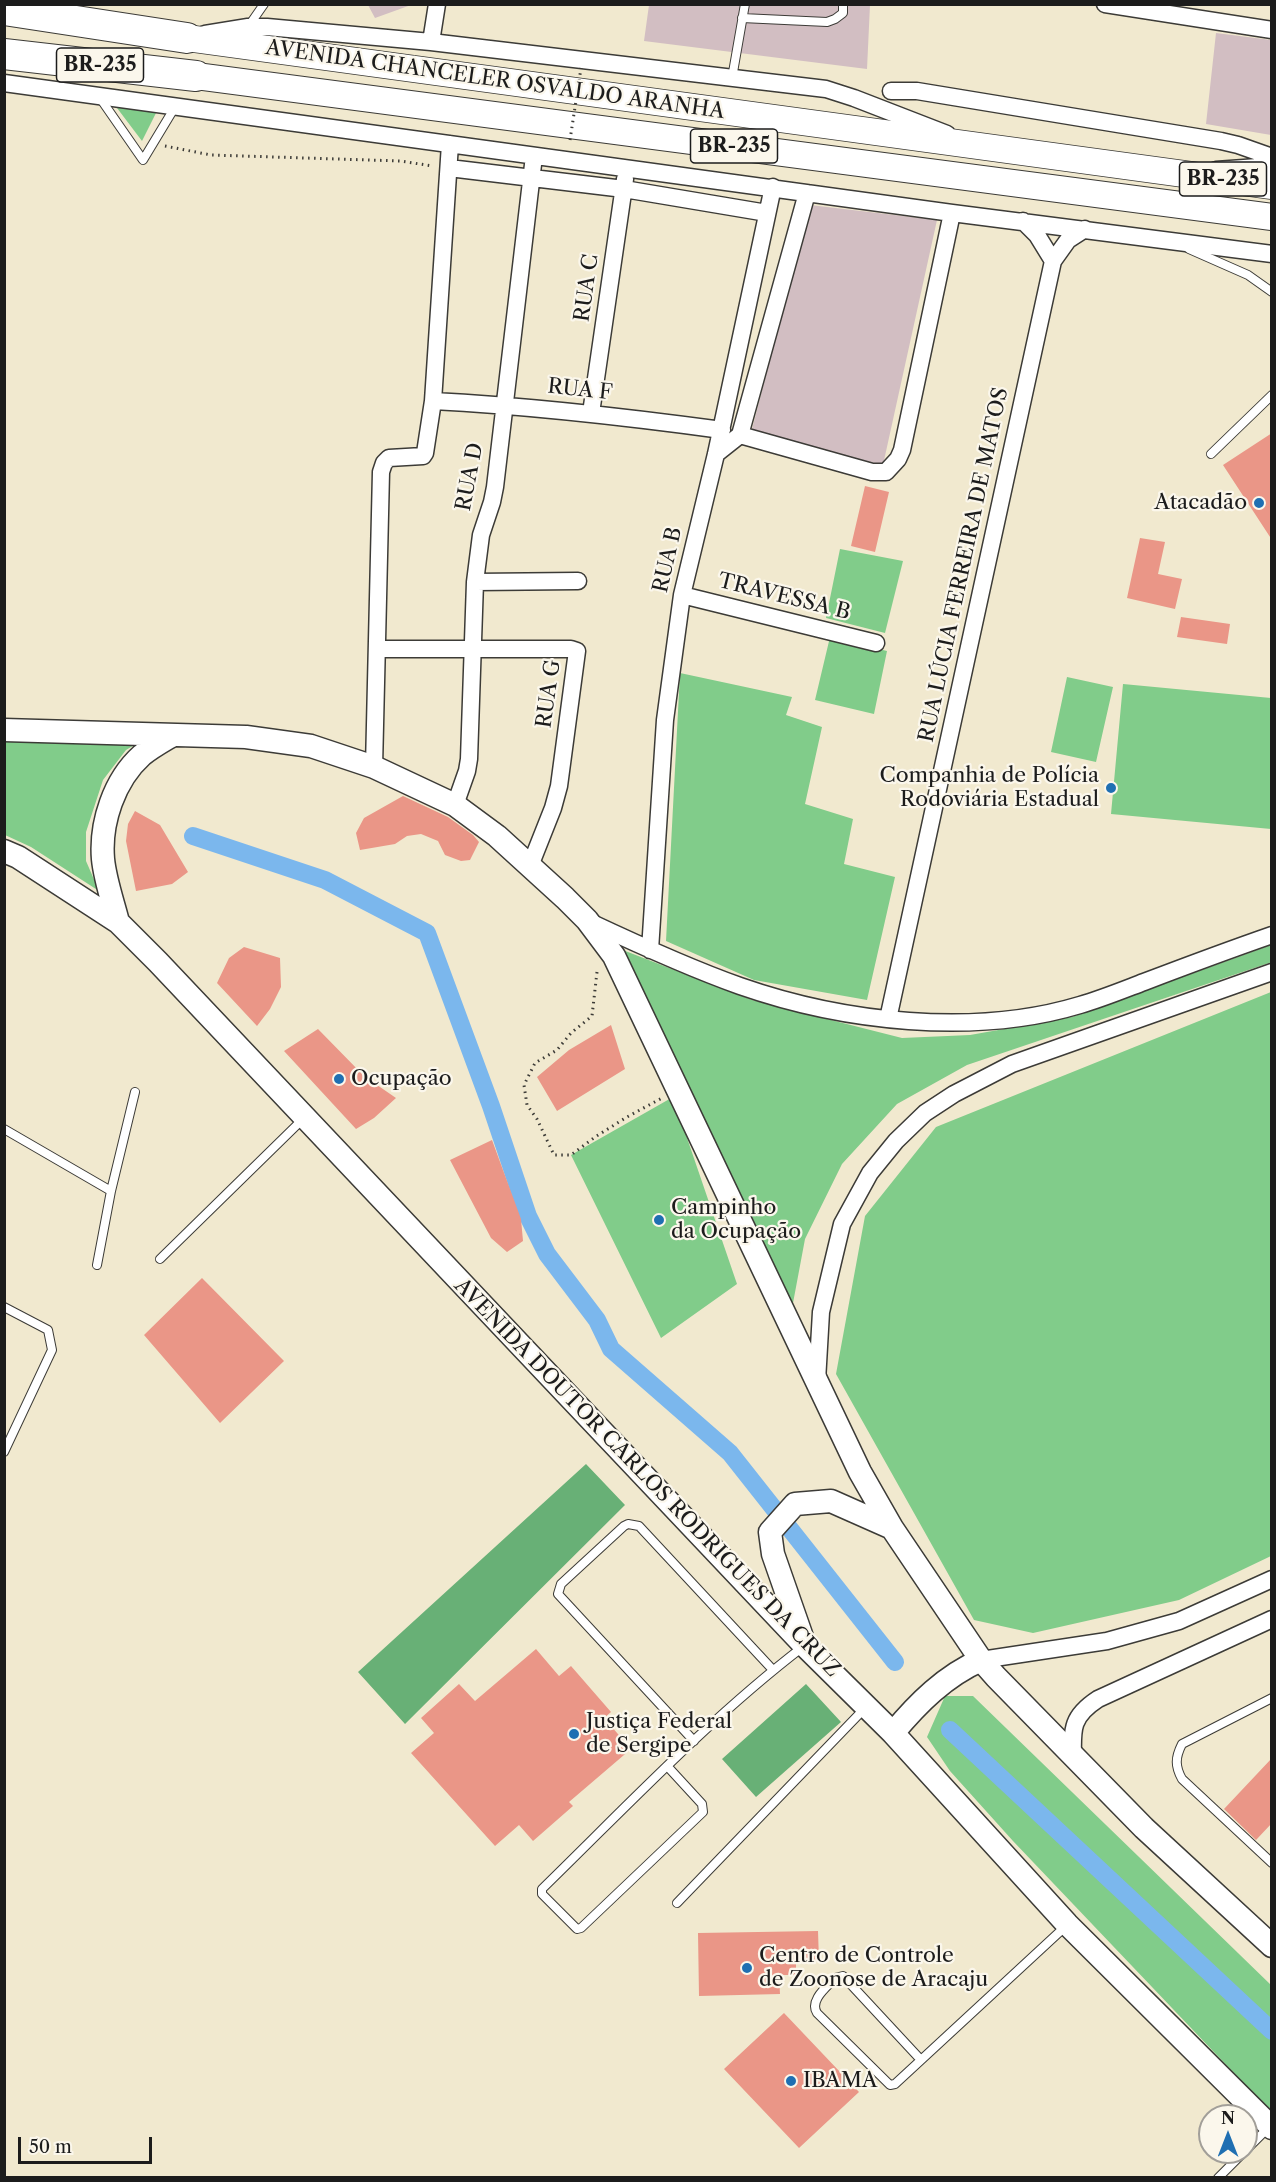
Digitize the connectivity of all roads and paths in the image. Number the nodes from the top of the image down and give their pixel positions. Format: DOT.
graph roads {
  1 [pos="264,4"];
  2 [pos="437,4"];
  3 [pos="745,4"];
  4 [pos="843,4"];
  5 [pos="1105,4"];
  6 [pos="1139,7"];
  7 [pos="4,10"];
  8 [pos="63,11"];
  9 [pos="742,18"];
  10 [pos="248,27"];
  11 [pos="1272,30"];
  12 [pos="188,38"];
  13 [pos="430,42"];
  14 [pos="4,54"];
  15 [pos="581,68"];
  16 [pos="196,76"];
  17 [pos="732,78"];
  18 [pos="4,83"];
  19 [pos="891,91"];
  20 [pos="100,98"];
  21 [pos="175,106"];
  22 [pos="570,140"];
  23 [pos="154,143"];
  24 [pos="450,144"];
  25 [pos="979,146"];
  26 [pos="534,156"];
  27 [pos="1272,157"];
  28 [pos="1272,166"];
  29 [pos="449,168"];
  30 [pos="627,169"];
  31 [pos="1174,173"];
  32 [pos="531,178"];
  33 [pos="1272,186"];
  34 [pos="773,188"];
  35 [pos="624,189"];
  36 [pos="807,193"];
  37 [pos="768,213"];
  38 [pos="952,213"];
  39 [pos="1272,217"];
  40 [pos="1023,221"];
  41 [pos="1085,230"];
  42 [pos="1169,240"];
  43 [pos="1272,254"];
  44 [pos="1053,261"];
  45 [pos="1272,292"];
  46 [pos="1272,395"];
  47 [pos="434,401"];
  48 [pos="504,405"];
  49 [pos="591,413"];
  50 [pos="722,430"];
  51 [pos="740,435"];
  52 [pos="716,454"];
  53 [pos="1211,454"];
  54 [pos="578,581"];
  55 [pos="475,582"];
  56 [pos="682,595"];
  57 [pos="876,643"];
  58 [pos="376,649"];
  59 [pos="472,650"];
  60 [pos="4,730"];
  61 [pos="173,735"];
  62 [pos="374,767"];
  63 [pos="455,804"];
  64 [pos="4,851"];
  65 [pos="530,866"];
  66 [pos="587,920"];
  67 [pos="118,922"];
  68 [pos="1272,935"];
  69 [pos="650,950"];
  70 [pos="597,972"];
  71 [pos="1272,972"];
  72 [pos="888,1019"];
  73 [pos="135,1092"];
  74 [pos="666,1096"];
  75 [pos="303,1119"];
  76 [pos="4,1130"];
  77 [pos="111,1191"];
  78 [pos="160,1259"];
  79 [pos="97,1265"];
  80 [pos="4,1307"];
  81 [pos="816,1385"];
  82 [pos="4,1452"];
  83 [pos="892,1528"];
  84 [pos="1272,1579"];
  85 [pos="1272,1619"];
  86 [pos="805,1646"];
  87 [pos="981,1660"];
  88 [pos="773,1670"];
  89 [pos="1272,1698"];
  90 [pos="866,1706"];
  91 [pos="893,1733"];
  92 [pos="694,1741"];
  93 [pos="1073,1757"];
  94 [pos="668,1767"];
  95 [pos="1272,1863"];
  96 [pos="677,1903"];
  97 [pos="1067,1924"];
  98 [pos="1272,1946"];
  99 [pos="921,2060"];
  100 [pos="1271,2127"];
  101 [pos="1258,2139"];
  102 [pos="1232,2164"];
  103 [pos="1218,2178"];
  1 -- 10 [label="lane"];
  2 -- 13 [label="street"];
  3 -- 9 [label="lane"];
  4 -- 9 [label="lane"];
  5 -- 6 [label="street"];
  6 -- 11 [label="street"];
  7 -- 8 [label="highway, AVENIDA CHANCELER OSVALDO ARANHA / BR-235"];
  8 -- 12 [label="highway, AVENIDA CHANCELER OSVALDO ARANHA / BR-235"];
  9 -- 17 [label="lane"];
  10 -- 12 [label="street"];
  10 -- 13 [label="street"];
  12 -- 25 [label="main road, AVENIDA CHANCELER OSVALDO ARANHA / BR-235"];
  13 -- 17 [label="street"];
  14 -- 16 [label="highway, AVENIDA CHANCELER OSVALDO ARANHA / BR-235"];
  15 -- 22 [label="path, bridge"];
  16 -- 39 [label="main road, AVENIDA CHANCELER OSVALDO ARANHA / BR-235"];
  17 -- 25 [label="street"];
  18 -- 20 [label="street"];
  19 -- 27 [label="street"];
  20 -- 21 [label="street"];
  20 -- 23 [label="lane"];
  21 -- 23 [label="lane"];
  21 -- 24 [label="street"];
  23 -- 29 [label="path"];
  24 -- 26 [label="street"];
  24 -- 29 [label="street"];
  25 -- 31 [label="main road, AVENIDA CHANCELER OSVALDO ARANHA / BR-235"];
  26 -- 30 [label="street"];
  26 -- 32 [label="street, RUA D"];
  28 -- 31 [label="street"];
  29 -- 32 [label="street"];
  29 -- 47 [label="street"];
  30 -- 34 [label="street"];
  30 -- 35 [label="street, RUA C"];
  31 -- 33 [label="main road, AVENIDA CHANCELER OSVALDO ARANHA / BR-235"];
  32 -- 35 [label="street"];
  32 -- 48 [label="street, RUA D"];
  34 -- 36 [label="street"];
  34 -- 37 [label="street, RUA B"];
  35 -- 37 [label="street"];
  35 -- 49 [label="street, RUA C"];
  36 -- 38 [label="street"];
  36 -- 51 [label="street"];
  37 -- 50 [label="street, RUA B"];
  38 -- 40 [label="street"];
  38 -- 51 [label="street"];
  40 -- 41 [label="street"];
  40 -- 44 [label="street"];
  41 -- 42 [label="street"];
  41 -- 44 [label="street"];
  42 -- 43 [label="street"];
  42 -- 45 [label="lane"];
  44 -- 72 [label="street, RUA LÚCIA FERREIRA DE MATOS"];
  46 -- 53 [label="lane"];
  47 -- 48 [label="street, RUA F"];
  47 -- 58 [label="street"];
  48 -- 49 [label="street, RUA F"];
  48 -- 55 [label="street, RUA D"];
  49 -- 50 [label="street, RUA F"];
  50 -- 52 [label="street, RUA B"];
  51 -- 52 [label="street"];
  52 -- 56 [label="street, RUA B"];
  54 -- 55 [label="street"];
  55 -- 59 [label="street, RUA D"];
  56 -- 57 [label="street, TRAVESSA B"];
  56 -- 69 [label="street, RUA B"];
  58 -- 59 [label="street, RUA G"];
  58 -- 62 [label="street"];
  59 -- 63 [label="street, RUA D"];
  59 -- 65 [label="street, RUA G"];
  60 -- 61 [label="main road"];
  61 -- 62 [label="main road"];
  61 -- 67 [label="main road"];
  62 -- 63 [label="main road"];
  63 -- 65 [label="main road"];
  64 -- 67 [label="main road, AVENIDA DOUTOR CARLOS RODRIGUES DA CRUZ"];
  65 -- 66 [label="main road"];
  66 -- 69 [label="street"];
  66 -- 81 [label="main road"];
  67 -- 75 [label="main road, AVENIDA DOUTOR CARLOS RODRIGUES DA CRUZ"];
  68 -- 72 [label="street"];
  69 -- 72 [label="street"];
  70 -- 74 [label="path"];
  71 -- 81 [label="street"];
  73 -- 77 [label="lane"];
  75 -- 78 [label="lane"];
  75 -- 86 [label="main road, AVENIDA DOUTOR CARLOS RODRIGUES DA CRUZ"];
  76 -- 77 [label="lane"];
  77 -- 79 [label="lane"];
  80 -- 82 [label="lane"];
  81 -- 83 [label="main road"];
  83 -- 86 [label="main road"];
  83 -- 87 [label="main road"];
  84 -- 87 [label="street"];
  85 -- 93 [label="street"];
  86 -- 88 [label="lane"];
  86 -- 90 [label="main road, AVENIDA DOUTOR CARLOS RODRIGUES DA CRUZ"];
  87 -- 91 [label="main road"];
  87 -- 93 [label="main road"];
  88 -- 92 [label="lane"];
  88 -- 92 [label="lane"];
  89 -- 95 [label="lane"];
  90 -- 91 [label="main road, AVENIDA DOUTOR CARLOS RODRIGUES DA CRUZ"];
  90 -- 96 [label="lane"];
  91 -- 97 [label="main road, AVENIDA DOUTOR CARLOS RODRIGUES DA CRUZ"];
  92 -- 94 [label="lane"];
  93 -- 98 [label="main road"];
  94 -- 94 [label="lane"];
  97 -- 99 [label="lane"];
  97 -- 100 [label="main road, AVENIDA DOUTOR CARLOS RODRIGUES DA CRUZ"];
  99 -- 99 [label="lane"];
  100 -- 101 [label="lane"];
  102 -- 103 [label="lane"];
}
